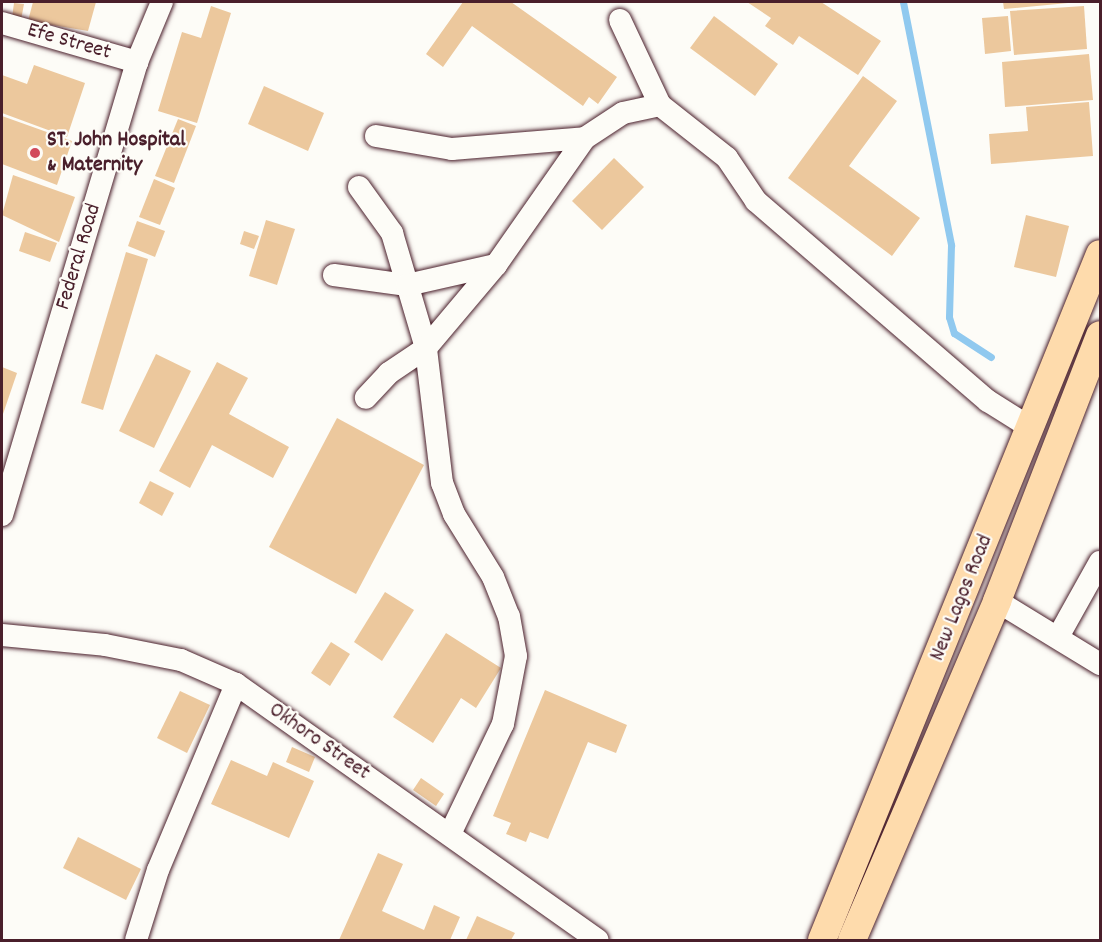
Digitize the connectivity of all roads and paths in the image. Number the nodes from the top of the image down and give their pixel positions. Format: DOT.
graph roads {
  1 [pos="162,2"];
  2 [pos="620,20"];
  3 [pos="2,23"];
  4 [pos="137,62"];
  5 [pos="660,105"];
  6 [pos="376,136"];
  7 [pos="585,138"];
  8 [pos="359,187"];
  9 [pos="1101,254"];
  10 [pos="496,265"];
  11 [pos="334,275"];
  12 [pos="407,285"];
  13 [pos="1101,335"];
  14 [pos="426,348"];
  15 [pos="366,398"];
  16 [pos="1031,428"];
  17 [pos="2,515"];
  18 [pos="1101,562"];
  19 [pos="997,601"];
  20 [pos="2,635"];
  21 [pos="1058,637"];
  22 [pos="1101,664"];
  23 [pos="236,684"];
  24 [pos="450,834"];
  25 [pos="136,940"];
  26 [pos="597,940"];
  27 [pos="822,940"];
  28 [pos="852,940"];
  1 -- 4 [label="street, Federal Road"];
  2 -- 5 [label="street"];
  3 -- 4 [label="street, Efe Street"];
  4 -- 17 [label="street, Federal Road"];
  5 -- 7 [label="street"];
  5 -- 16 [label="street"];
  6 -- 7 [label="street"];
  7 -- 10 [label="street"];
  8 -- 12 [label="street"];
  9 -- 16 [label="main road, New Lagos Road"];
  10 -- 12 [label="street"];
  10 -- 14 [label="street"];
  11 -- 12 [label="street"];
  12 -- 14 [label="street"];
  13 -- 19 [label="main road, New Lagos Road"];
  14 -- 15 [label="street"];
  14 -- 24 [label="street"];
  16 -- 27 [label="main road, New Lagos Road"];
  18 -- 21 [label="street"];
  19 -- 21 [label="street"];
  19 -- 28 [label="main road, New Lagos Road"];
  20 -- 23 [label="street, Okhoro Street"];
  21 -- 22 [label="street"];
  23 -- 24 [label="street, Okhoro Street"];
  23 -- 25 [label="street"];
  24 -- 26 [label="street, Okhoro Street"];
}
